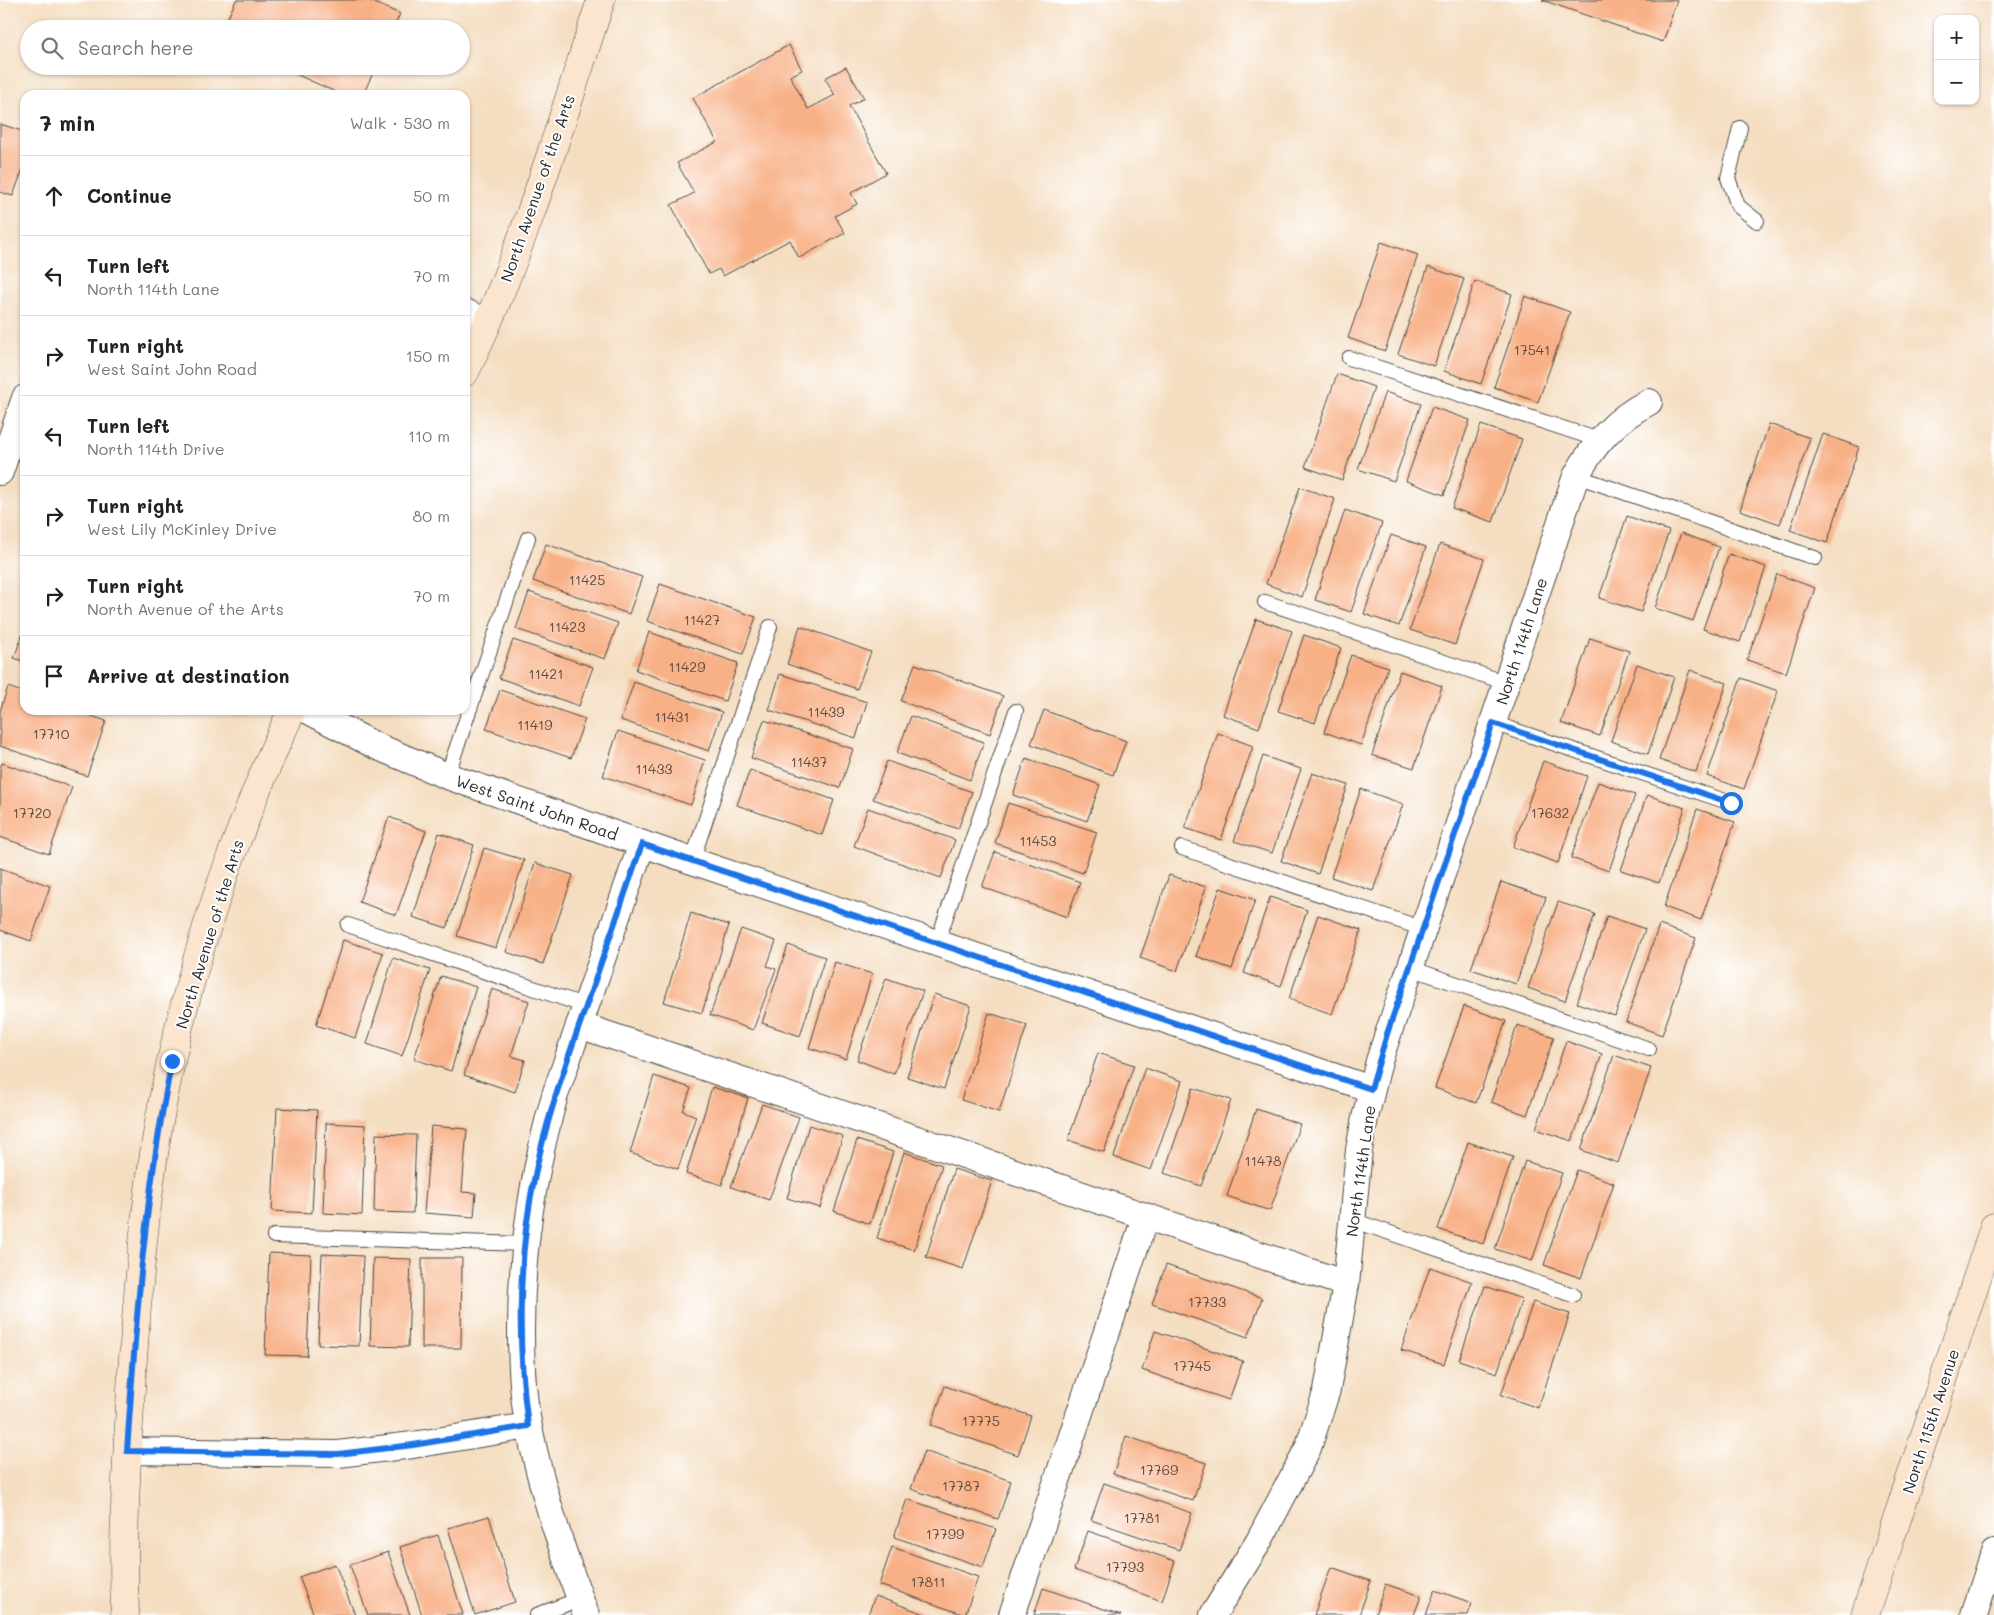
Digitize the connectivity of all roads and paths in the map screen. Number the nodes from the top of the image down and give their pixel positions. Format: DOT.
graph roads {
  1 [pos="601,0"];
  2 [pos="1740,128"];
  3 [pos="1757,221"];
  4 [pos="476,317"];
  5 [pos="470,347"];
  6 [pos="1349,358"];
  7 [pos="1649,402"];
  8 [pos="20,413"];
  9 [pos="1599,440"];
  10 [pos="0,472"];
  11 [pos="1576,476"];
  12 [pos="528,538"];
  13 [pos="1815,558"];
  14 [pos="1264,602"];
  15 [pos="770,627"];
  16 [pos="1507,683"];
  17 [pos="470,708"];
  18 [pos="1016,711"];
  19 [pos="290,715"];
  20 [pos="317,715"];
  21 [pos="468,715"];
  22 [pos="1493,723"];
  23 [pos="447,776"];
  24 [pos="1731,803"];
  25 [pos="642,844"];
  26 [pos="1182,848"];
  27 [pos="692,861"];
  28 [pos="348,925"];
  29 [pos="1424,928"];
  30 [pos="937,943"];
  31 [pos="1410,968"];
  32 [pos="583,1016"];
  33 [pos="1649,1048"];
  34 [pos="1371,1089"];
  35 [pos="1145,1218"];
  36 [pos="1352,1220"];
  37 [pos="1994,1227"];
  38 [pos="274,1236"];
  39 [pos="525,1244"];
  40 [pos="1346,1284"];
  41 [pos="1573,1295"];
  42 [pos="528,1426"];
  43 [pos="127,1451"];
  44 [pos="1994,1554"];
  45 [pos="583,1607"];
  46 [pos="125,1615"];
  47 [pos="537,1615"];
  48 [pos="1012,1615"];
  49 [pos="1213,1615"];
  50 [pos="1865,1615"];
  51 [pos="1974,1615"];
  1 -- 4 [label="street, North Avenue of the Arts"];
  2 -- 3 [label="lane"];
  4 -- 5 [label="street, North Avenue of the Arts"];
  6 -- 9 [label="lane"];
  7 -- 9 [label="street, North 114th Lane"];
  8 -- 10 [label="street"];
  9 -- 11 [label="street, North 114th Lane"];
  11 -- 13 [label="lane"];
  11 -- 16 [label="street, North 114th Lane"];
  12 -- 17 [label="lane"];
  14 -- 16 [label="lane"];
  15 -- 27 [label="lane"];
  16 -- 22 [label="street, North 114th Lane"];
  18 -- 30 [label="lane"];
  19 -- 43 [label="street, North Avenue of the Arts"];
  20 -- 23 [label="street, West Saint John Road"];
  21 -- 23 [label="lane"];
  22 -- 24 [label="lane"];
  22 -- 29 [label="street, North 114th Lane"];
  23 -- 25 [label="street, West Saint John Road"];
  25 -- 27 [label="street, West Saint John Road"];
  25 -- 32 [label="street"];
  26 -- 29 [label="lane"];
  27 -- 30 [label="street, West Saint John Road"];
  28 -- 32 [label="lane"];
  29 -- 31 [label="street, North 114th Lane"];
  30 -- 34 [label="street, West Saint John Road"];
  31 -- 33 [label="lane"];
  31 -- 34 [label="street, North 114th Lane"];
  32 -- 35 [label="street"];
  32 -- 39 [label="street"];
  34 -- 36 [label="street, North 114th Lane"];
  35 -- 40 [label="street"];
  35 -- 48 [label="street"];
  36 -- 40 [label="street, North 114th Lane"];
  36 -- 41 [label="lane"];
  37 -- 50 [label="street, North 115th Avenue"];
  38 -- 39 [label="lane"];
  39 -- 42 [label="street"];
  40 -- 49 [label="street, North 114th Lane"];
  42 -- 43 [label="street"];
  42 -- 45 [label="street"];
  43 -- 46 [label="street, North Avenue of the Arts"];
  44 -- 51 [label="street"];
  45 -- 47 [label="lane"];
}
